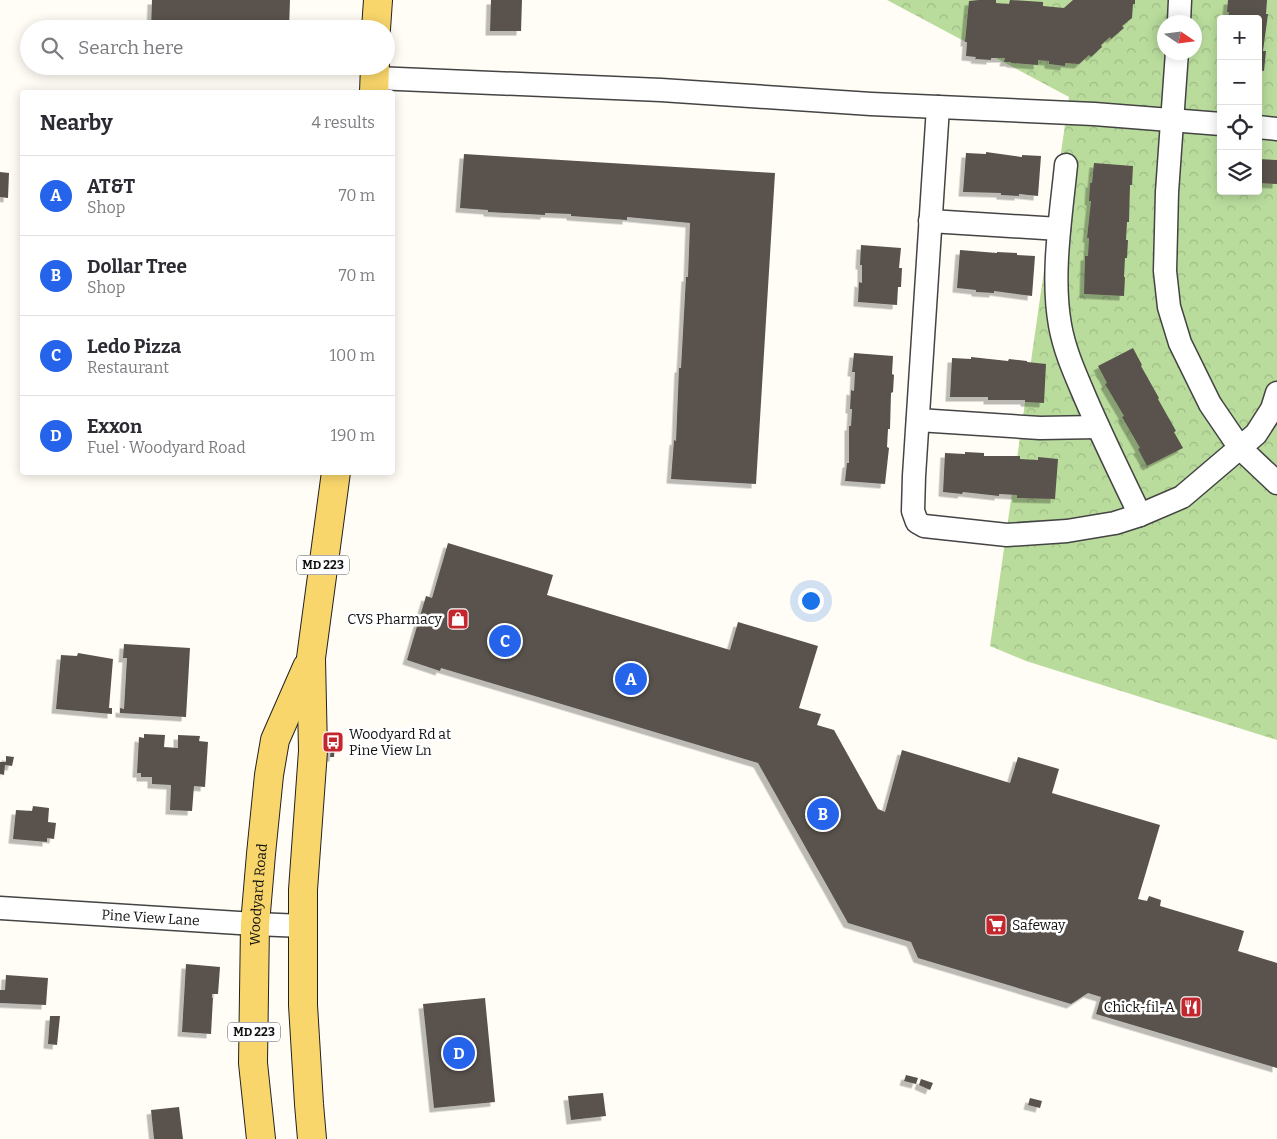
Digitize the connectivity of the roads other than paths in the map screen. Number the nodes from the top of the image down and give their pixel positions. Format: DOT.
graph roads {
  1 [pos="378,0"];
  2 [pos="1180,0"];
  3 [pos="1179,15"];
  4 [pos="377,20"];
  5 [pos="1177,60"];
  6 [pos="375,79"];
  7 [pos="938,107"];
  8 [pos="1173,120"];
  9 [pos="1217,124"];
  10 [pos="1262,127"];
  11 [pos="1277,129"];
  12 [pos="1066,166"];
  13 [pos="930,221"];
  14 [pos="1059,228"];
  15 [pos="1277,393"];
  16 [pos="918,420"];
  17 [pos="1098,427"];
  18 [pos="1240,448"];
  19 [pos="336,475"];
  20 [pos="1277,483"];
  21 [pos="1140,515"];
  22 [pos="311,658"];
  23 [pos="0,908"];
  24 [pos="255,924"];
  25 [pos="303,926"];
  26 [pos="261,1139"];
  27 [pos="312,1139"];
  1 -- 4 [label="main road"];
  2 -- 3 [label="street"];
  5 -- 8 [label="street"];
  6 -- 7 [label="street"];
  7 -- 8 [label="street"];
  7 -- 13 [label="street"];
  8 -- 9 [label="street"];
  8 -- 18 [label="street"];
  10 -- 11 [label="street"];
  12 -- 14 [label="street"];
  13 -- 14 [label="street"];
  13 -- 16 [label="street"];
  14 -- 17 [label="street"];
  15 -- 18 [label="street"];
  16 -- 17 [label="street"];
  16 -- 21 [label="street"];
  17 -- 21 [label="street"];
  18 -- 20 [label="street"];
  18 -- 21 [label="street"];
  19 -- 22 [label="main road, Woodyard Road / MD 223"];
  22 -- 24 [label="main road, Woodyard Road / MD 223"];
  22 -- 25 [label="main road, Woodyard Road / MD 223"];
  23 -- 24 [label="street, Pine View Lane"];
  24 -- 25 [label="street, Pine View Lane"];
  24 -- 26 [label="main road, Woodyard Road / MD 223"];
  25 -- 27 [label="main road, Woodyard Road / MD 223"];
}
